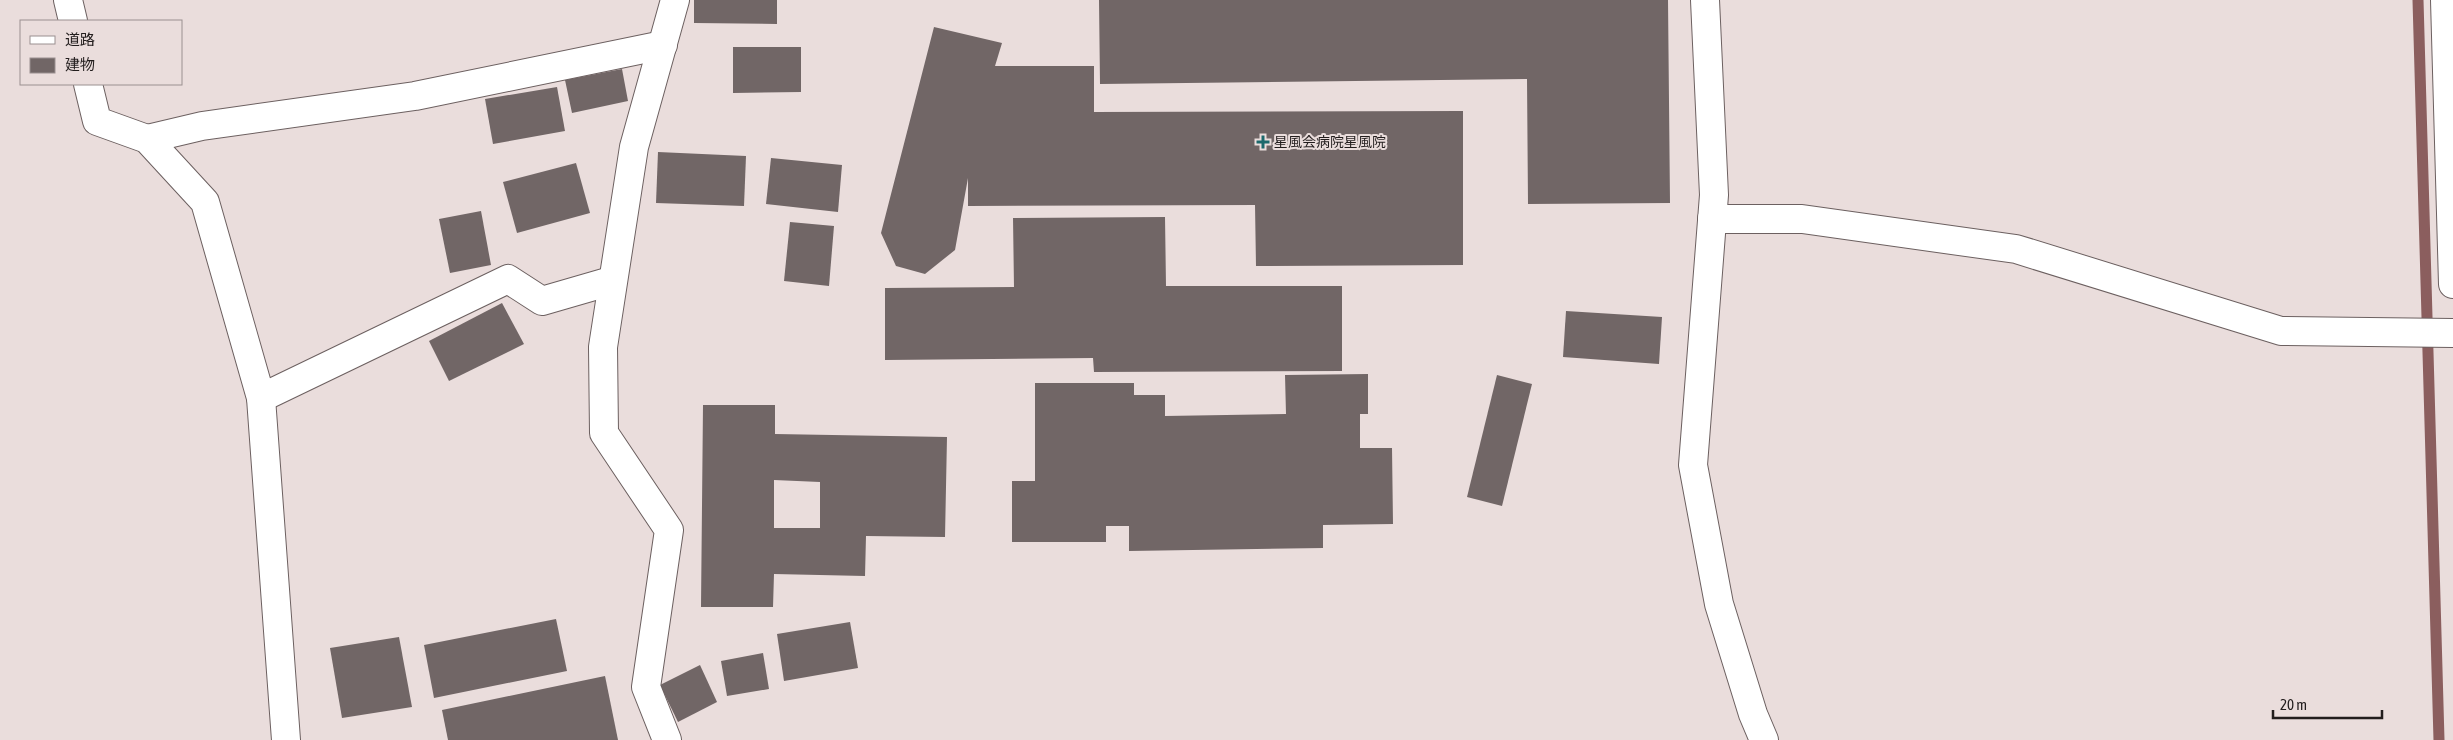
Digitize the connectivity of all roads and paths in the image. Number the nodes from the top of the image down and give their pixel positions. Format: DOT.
graph roads {
  1 [pos="68,0"];
  2 [pos="674,0"];
  3 [pos="1705,0"];
  4 [pos="2445,0"];
  5 [pos="73,20"];
  6 [pos="663,45"];
  7 [pos="88,85"];
  8 [pos="147,140"];
  9 [pos="1712,219"];
  10 [pos="611,281"];
  11 [pos="2453,284"];
  12 [pos="2453,333"];
  13 [pos="261,398"];
  14 [pos="286,740"];
  15 [pos="667,740"];
  16 [pos="1764,740"];
  1 -- 5 [label="street"];
  2 -- 6 [label="street"];
  3 -- 9 [label="street"];
  4 -- 11 [label="street"];
  6 -- 8 [label="street"];
  6 -- 10 [label="street"];
  7 -- 8 [label="street"];
  8 -- 13 [label="street"];
  9 -- 12 [label="street"];
  9 -- 16 [label="street"];
  10 -- 13 [label="street"];
  10 -- 15 [label="street"];
  13 -- 14 [label="street"];
}
